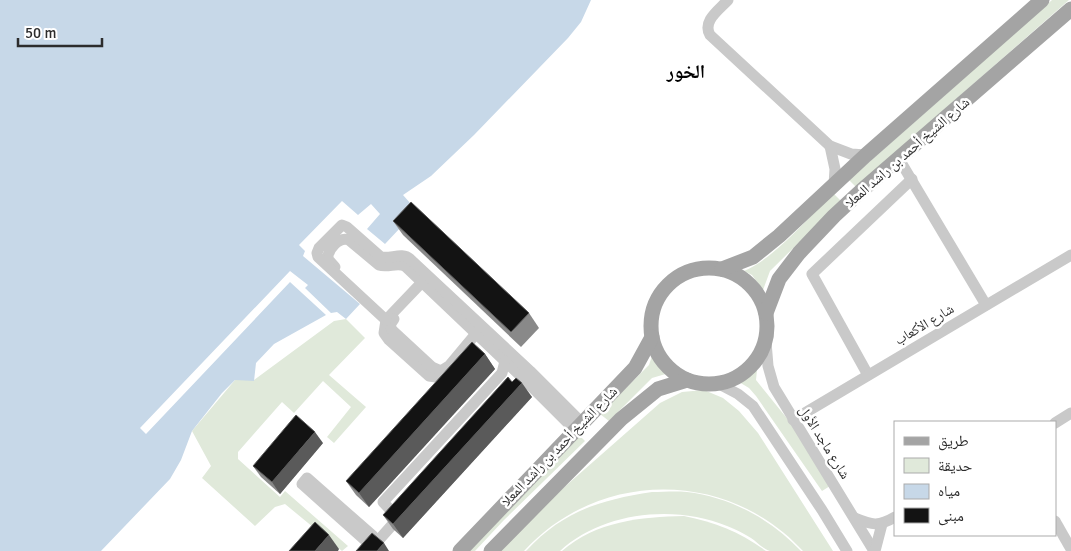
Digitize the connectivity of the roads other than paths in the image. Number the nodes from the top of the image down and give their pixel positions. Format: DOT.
graph roads {
  1 [pos="728,0"];
  2 [pos="1042,0"];
  3 [pos="1071,9"];
  4 [pos="830,146"];
  5 [pos="866,155"];
  6 [pos="898,159"];
  7 [pos="912,179"];
  8 [pos="834,185"];
  9 [pos="1071,255"];
  10 [pos="722,269"];
  11 [pos="425,281"];
  12 [pos="986,305"];
  13 [pos="766,313"];
  14 [pos="389,319"];
  15 [pos="480,333"];
  16 [pos="652,337"];
  17 [pos="766,342"];
  18 [pos="506,361"];
  19 [pos="502,373"];
  20 [pos="868,375"];
  21 [pos="523,379"];
  22 [pos="688,380"];
  23 [pos="718,384"];
  24 [pos="1071,413"];
  25 [pos="793,420"];
  26 [pos="1056,422"];
  27 [pos="579,427"];
  28 [pos="855,518"];
  29 [pos="894,518"];
  30 [pos="1056,523"];
  31 [pos="882,524"];
  32 [pos="371,544"];
  33 [pos="1071,549"];
  34 [pos="460,551"];
  35 [pos="491,551"];
  36 [pos="847,551"];
  37 [pos="875,551"];
  1 -- 4 [label="street"];
  2 -- 5 [label="main road, شارع الشيخ أحمد بن راشد المعلا"];
  3 -- 6 [label="main road, شارع الشيخ أحمد بن راشد المعلا"];
  4 -- 5 [label="street"];
  4 -- 8 [label="street"];
  5 -- 8 [label="main road, شارع الشيخ أحمد بن راشد المعلا"];
  6 -- 7 [label="street"];
  6 -- 13 [label="main road, شارع الشيخ أحمد بن راشد المعلا"];
  7 -- 12 [label="street"];
  7 -- 20 [label="street"];
  8 -- 10 [label="main road, شارع الشيخ أحمد بن راشد المعلا"];
  9 -- 12 [label="street, شارع الأكعاب"];
  10 -- 13 [label="main road"];
  10 -- 16 [label="main road"];
  11 -- 14 [label="street"];
  11 -- 14 [label="street"];
  11 -- 15 [label="street"];
  12 -- 20 [label="street, شارع الأكعاب"];
  13 -- 17 [label="main road"];
  14 -- 15 [label="street"];
  15 -- 18 [label="street"];
  15 -- 21 [label="street"];
  16 -- 22 [label="main road"];
  16 -- 27 [label="main road, شارع الشيخ أحمد بن راشد المعلا"];
  17 -- 23 [label="main road"];
  17 -- 25 [label="street, شارع ماجد الأول"];
  18 -- 19 [label="street"];
  18 -- 21 [label="street"];
  19 -- 21 [label="street"];
  19 -- 32 [label="street"];
  20 -- 25 [label="street, شارع الأكعاب"];
  21 -- 27 [label="street"];
  22 -- 23 [label="main road"];
  22 -- 35 [label="main road, شارع الشيخ أحمد بن راشد المعلا"];
  23 -- 36 [label="street"];
  24 -- 26 [label="street"];
  25 -- 28 [label="street, شارع ماجد الأول"];
  27 -- 34 [label="main road, شارع الشيخ أحمد بن راشد المعلا"];
  28 -- 31 [label="street"];
  28 -- 37 [label="street, شارع ماجد الأول"];
  29 -- 31 [label="street"];
  30 -- 33 [label="street"];
  31 -- 37 [label="street"];
  32 -- 32 [label="street"];
}
